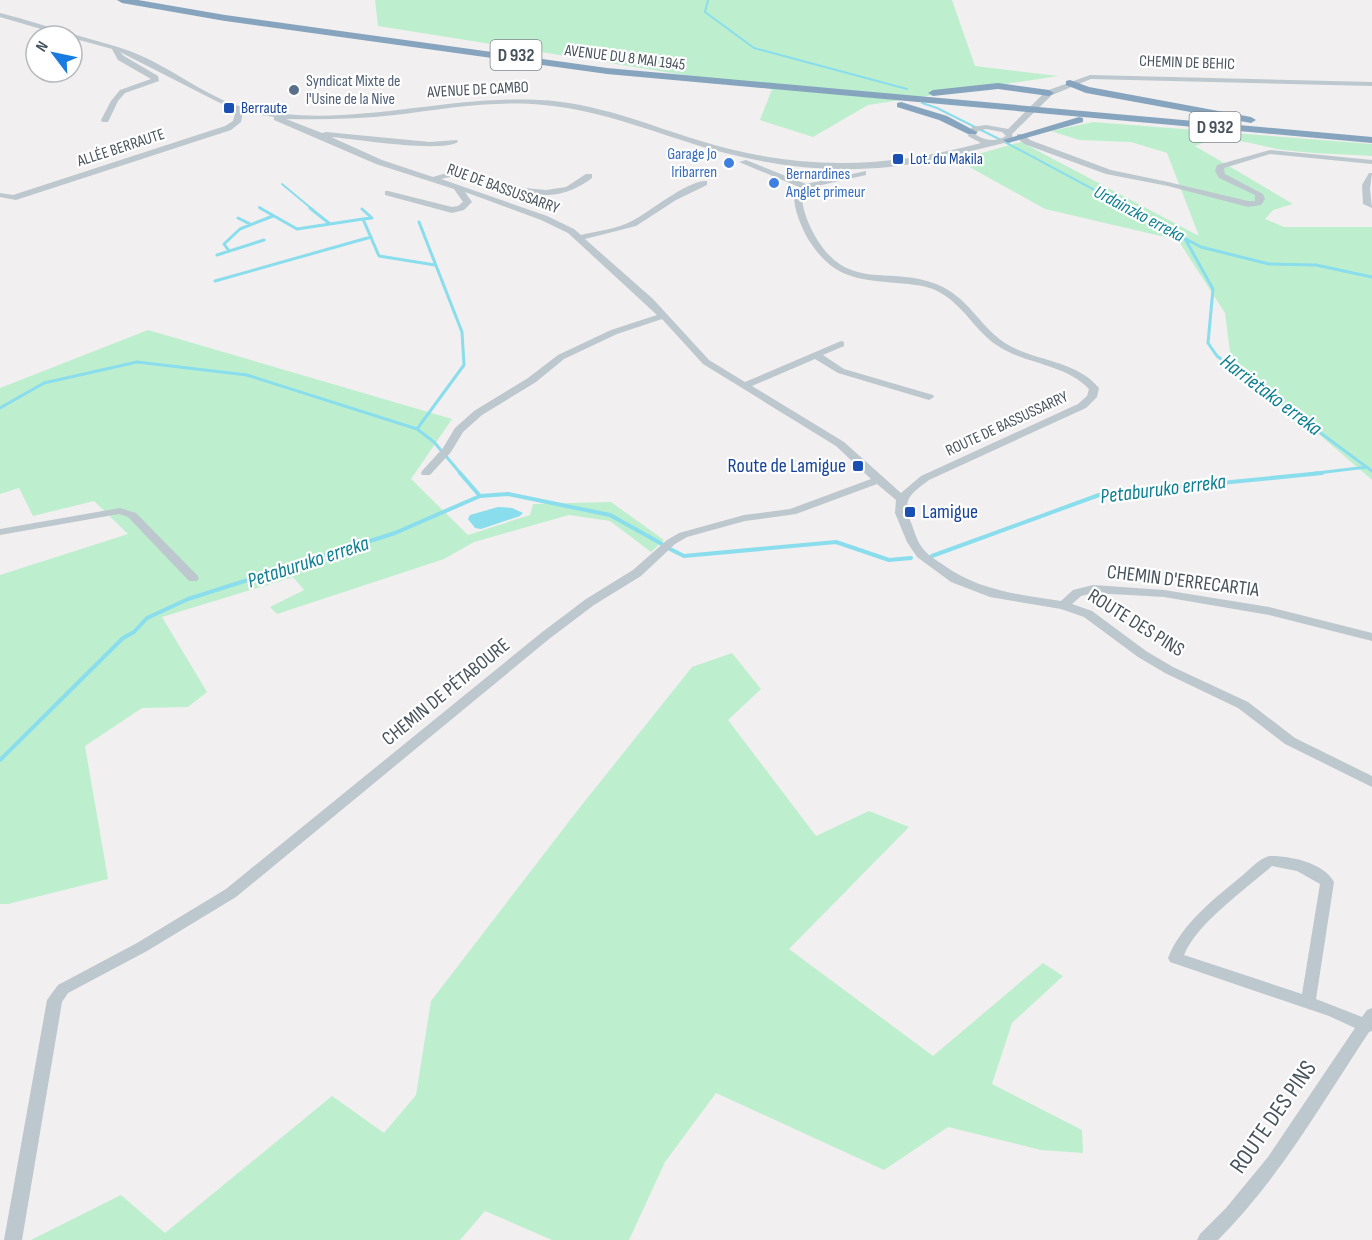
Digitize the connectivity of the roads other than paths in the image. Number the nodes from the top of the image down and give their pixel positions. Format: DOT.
graph roads {
  1 [pos="122,0"];
  2 [pos="144,0"];
  3 [pos="0,15"];
  4 [pos="114,48"];
  5 [pos="1070,83"];
  6 [pos="1372,84"];
  7 [pos="1086,90"];
  8 [pos="1054,91"];
  9 [pos="820,92"];
  10 [pos="913,97"];
  11 [pos="240,108"];
  12 [pos="1058,110"];
  13 [pos="274,115"];
  14 [pos="1125,118"];
  15 [pos="105,120"];
  16 [pos="1000,128"];
  17 [pos="1018,130"];
  18 [pos="977,132"];
  19 [pos="1326,132"];
  20 [pos="316,133"];
  21 [pos="1372,138"];
  22 [pos="1003,140"];
  23 [pos="454,142"];
  24 [pos="718,149"];
  25 [pos="970,149"];
  26 [pos="1372,162"];
  27 [pos="872,168"];
  28 [pos="1372,175"];
  29 [pos="589,176"];
  30 [pos="432,179"];
  31 [pos="704,183"];
  32 [pos="456,187"];
  33 [pos="806,187"];
  34 [pos="388,193"];
  35 [pos="0,195"];
  36 [pos="1372,205"];
  37 [pos="580,238"];
  38 [pos="663,316"];
  39 [pos="841,344"];
  40 [pos="815,355"];
  41 [pos="746,385"];
  42 [pos="929,397"];
  43 [pos="426,473"];
  44 [pos="878,480"];
  45 [pos="903,499"];
  46 [pos="0,532"];
  47 [pos="193,578"];
  48 [pos="1063,605"];
  49 [pos="1372,637"];
  50 [pos="1372,782"];
  51 [pos="1308,1003"];
  52 [pos="1369,1020"];
  53 [pos="13,1240"];
  54 [pos="1206,1240"];
  1 -- 9 [label="highway, AVENUE DU 8 MAI 1945 / D 932"];
  2 -- 10 [label="highway, AVENUE DU 8 MAI 1945 / D 932"];
  3 -- 4 [label="street, AVENUE DE CAMBO"];
  4 -- 11 [label="street, AVENUE DE CAMBO"];
  4 -- 15 [label="street"];
  5 -- 6 [label="street, CHEMIN DE BEHIC"];
  5 -- 7 [label="highway"];
  5 -- 8 [label="street, CHEMIN DE BEHIC"];
  7 -- 8 [label="highway"];
  7 -- 19 [label="highway"];
  8 -- 10 [label="highway"];
  8 -- 17 [label="street, CHEMIN DE BEHIC"];
  9 -- 10 [label="highway, AVENUE DU 8 MAI 1945 / D 932"];
  9 -- 18 [label="highway"];
  10 -- 12 [label="highway, D 932"];
  11 -- 13 [label="street, AVENUE DE CAMBO"];
  11 -- 35 [label="street, ALLÉE BERRAUTE"];
  12 -- 14 [label="highway, D 932"];
  12 -- 19 [label="highway, D 932"];
  13 -- 20 [label="street, RUE DE BASSUSSARRY"];
  13 -- 24 [label="street, AVENUE DE CAMBO"];
  14 -- 17 [label="highway"];
  14 -- 21 [label="highway, D 932"];
  16 -- 17 [label="street"];
  16 -- 18 [label="street"];
  16 -- 22 [label="street"];
  17 -- 22 [label="highway"];
  17 -- 26 [label="street"];
  18 -- 22 [label="street"];
  18 -- 25 [label="street"];
  19 -- 21 [label="highway, D 932"];
  20 -- 23 [label="street"];
  20 -- 30 [label="street, RUE DE BASSUSSARRY"];
  22 -- 25 [label="street, AVENUE DE CAMBO"];
  24 -- 27 [label="street, AVENUE DE CAMBO"];
  24 -- 33 [label="street, AVENUE DE CAMBO"];
  25 -- 27 [label="street, AVENUE DE CAMBO"];
  27 -- 33 [label="street"];
  28 -- 36 [label="street"];
  29 -- 30 [label="street"];
  30 -- 32 [label="street, RUE DE BASSUSSARRY"];
  31 -- 37 [label="street"];
  32 -- 34 [label="street"];
  32 -- 37 [label="street, RUE DE BASSUSSARRY"];
  33 -- 45 [label="street, ROUTE DE BASSUSSARRY"];
  37 -- 38 [label="street, RUE DE BASSUSSARRY"];
  38 -- 41 [label="street, RUE DE BASSUSSARRY"];
  38 -- 43 [label="street"];
  39 -- 40 [label="street"];
  40 -- 41 [label="street"];
  40 -- 42 [label="street"];
  41 -- 44 [label="street"];
  44 -- 45 [label="street"];
  44 -- 53 [label="street, CHEMIN DE PÉTABOURE"];
  45 -- 48 [label="street, ROUTE DES PINS"];
  46 -- 47 [label="street"];
  48 -- 49 [label="street, CHEMIN D'ERRECARTIA"];
  48 -- 50 [label="street, ROUTE DES PINS"];
  51 -- 51 [label="street"];
  51 -- 52 [label="street"];
  52 -- 54 [label="street, ROUTE DES PINS"];
}
